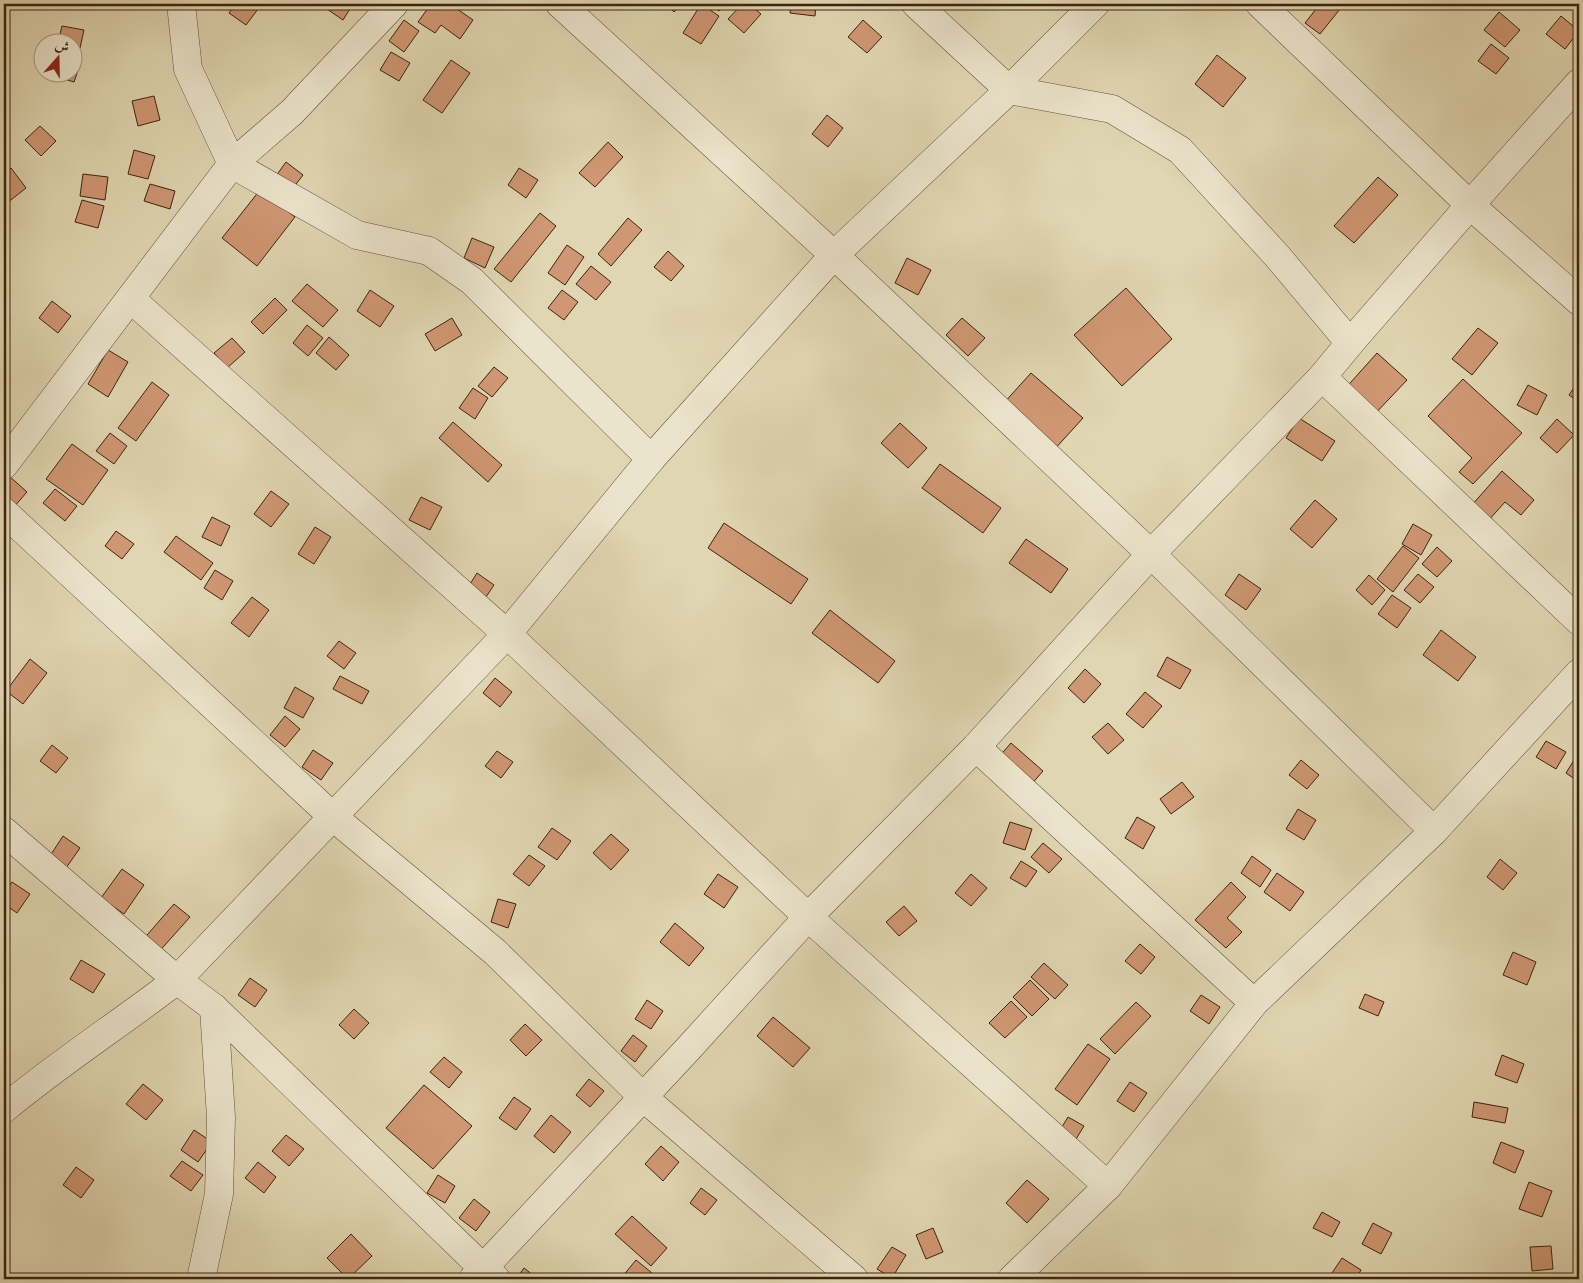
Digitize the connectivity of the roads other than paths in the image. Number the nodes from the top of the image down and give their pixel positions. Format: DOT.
graph roads {
  1 [pos="181,4"];
  2 [pos="394,4"];
  3 [pos="560,4"];
  4 [pos="916,4"];
  5 [pos="1096,4"];
  6 [pos="1260,4"];
  7 [pos="1579,83"];
  8 [pos="1009,90"];
  9 [pos="232,164"];
  10 [pos="1470,205"];
  11 [pos="834,255"];
  12 [pos="131,299"];
  13 [pos="1579,301"];
  14 [pos="1350,344"];
  15 [pos="1322,377"];
  16 [pos="651,459"];
  17 [pos="4,465"];
  18 [pos="4,512"];
  19 [pos="1151,554"];
  20 [pos="1579,621"];
  21 [pos="507,634"];
  22 [pos="1579,672"];
  23 [pos="976,747"];
  24 [pos="332,816"];
  25 [pos="4,831"];
  26 [pos="1434,831"];
  27 [pos="808,917"];
  28 [pos="177,980"];
  29 [pos="1254,1003"];
  30 [pos="214,1008"];
  31 [pos="643,1096"];
  32 [pos="4,1109"];
  33 [pos="1108,1186"];
  34 [pos="484,1276"];
  35 [pos="201,1279"];
  36 [pos="854,1279"];
  37 [pos="1012,1279"];
  1 -- 9 [label="street"];
  2 -- 9 [label="street"];
  3 -- 11 [label="street"];
  4 -- 8 [label="street"];
  5 -- 8 [label="street"];
  6 -- 10 [label="street"];
  7 -- 10 [label="street"];
  8 -- 11 [label="street"];
  8 -- 14 [label="street"];
  9 -- 12 [label="street"];
  9 -- 16 [label="street"];
  10 -- 13 [label="street"];
  10 -- 14 [label="street"];
  11 -- 16 [label="street"];
  11 -- 19 [label="street"];
  12 -- 17 [label="street"];
  12 -- 21 [label="street"];
  14 -- 15 [label="street"];
  15 -- 19 [label="street"];
  15 -- 20 [label="street"];
  16 -- 21 [label="street"];
  18 -- 24 [label="street"];
  19 -- 23 [label="street"];
  19 -- 26 [label="street"];
  21 -- 24 [label="street"];
  21 -- 27 [label="street"];
  22 -- 26 [label="street"];
  23 -- 27 [label="street"];
  23 -- 29 [label="street"];
  24 -- 28 [label="street"];
  24 -- 31 [label="street"];
  25 -- 28 [label="street"];
  26 -- 29 [label="street"];
  27 -- 31 [label="street"];
  27 -- 33 [label="street"];
  28 -- 30 [label="street"];
  28 -- 32 [label="street"];
  29 -- 33 [label="street"];
  30 -- 34 [label="street"];
  30 -- 35 [label="street"];
  31 -- 34 [label="street"];
  31 -- 36 [label="street"];
  33 -- 37 [label="street"];
}
